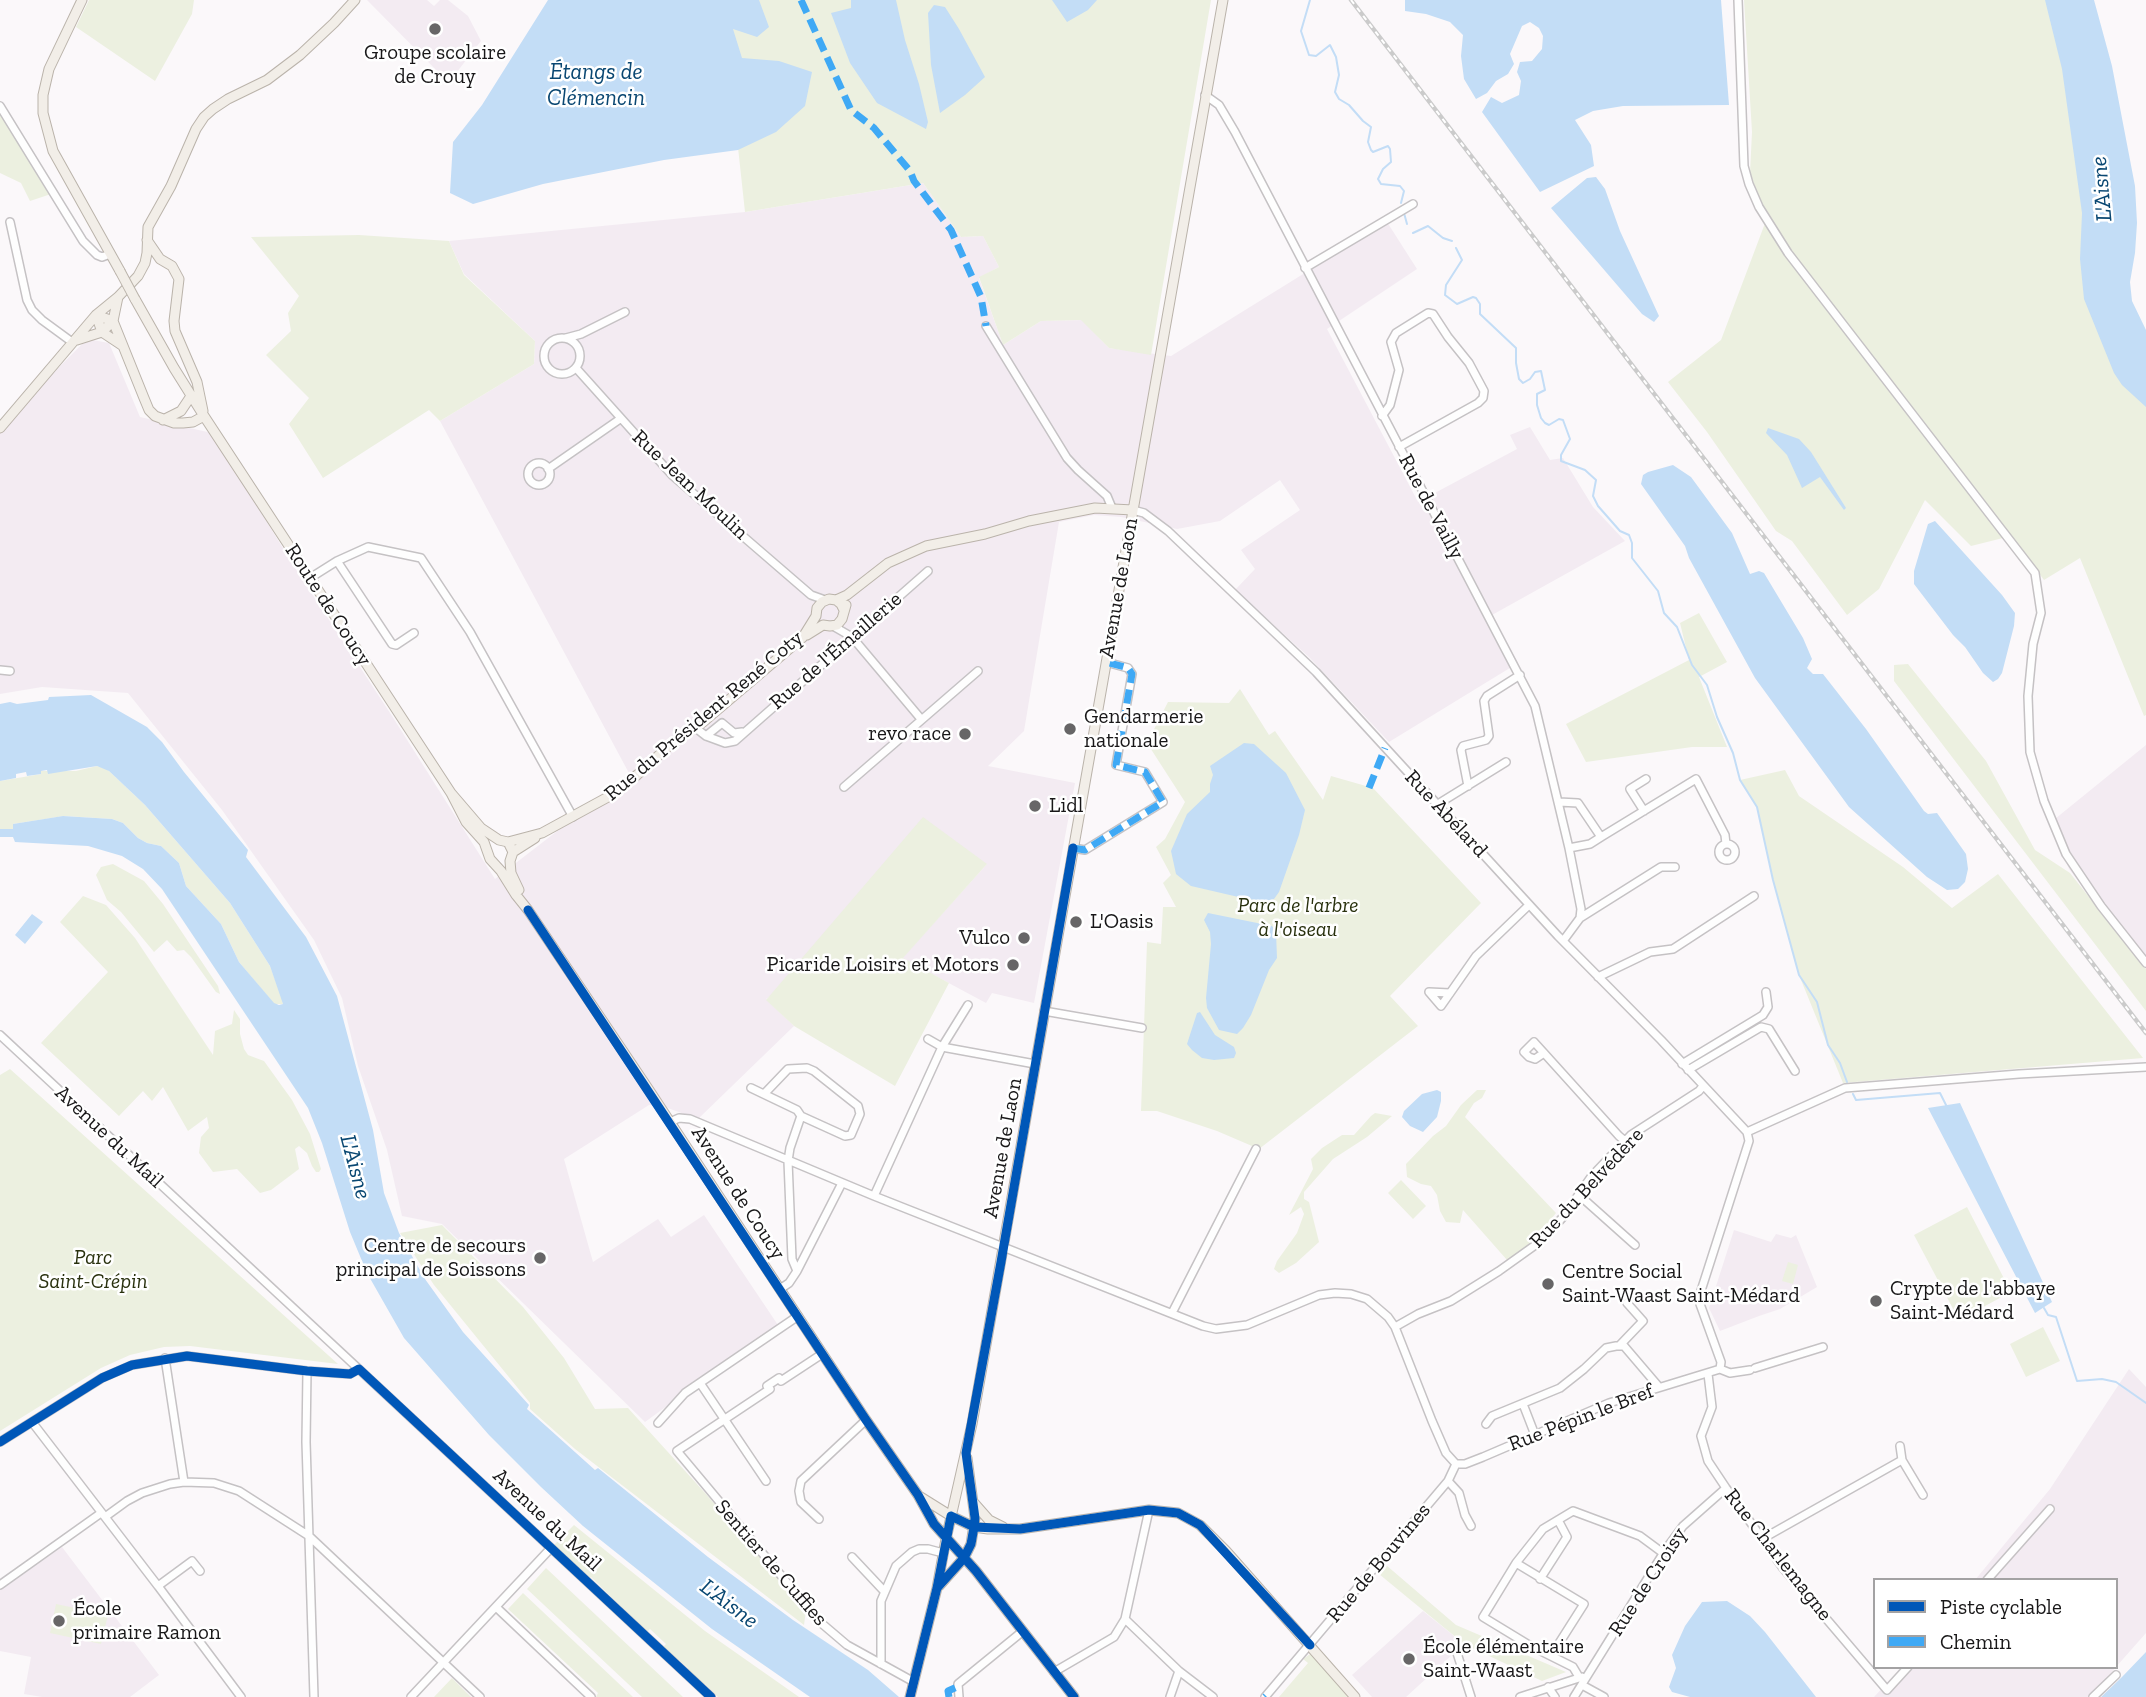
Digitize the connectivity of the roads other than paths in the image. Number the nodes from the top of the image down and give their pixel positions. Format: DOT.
graph roads {
  1 [pos="82,0"];
  2 [pos="355,0"];
  3 [pos="1223,0"];
  4 [pos="1738,0"];
  5 [pos="1205,95"];
  6 [pos="0,106"];
  7 [pos="1413,204"];
  8 [pos="9,222"];
  9 [pos="147,240"];
  10 [pos="110,254"];
  11 [pos="160,258"];
  12 [pos="145,263"];
  13 [pos="1305,268"];
  14 [pos="118,297"];
  15 [pos="625,312"];
  16 [pos="96,314"];
  17 [pos="113,321"];
  18 [pos="986,326"];
  19 [pos="102,332"];
  20 [pos="581,334"];
  21 [pos="565,338"];
  22 [pos="72,342"];
  23 [pos="576,345"];
  24 [pos="124,347"];
  25 [pos="576,368"];
  26 [pos="191,396"];
  27 [pos="204,416"];
  28 [pos="1382,416"];
  29 [pos="163,419"];
  30 [pos="620,419"];
  31 [pos="0,428"];
  32 [pos="1399,447"];
  33 [pos="548,468"];
  34 [pos="1112,508"];
  35 [pos="1133,510"];
  36 [pos="943,543"];
  37 [pos="337,561"];
  38 [pos="928,571"];
  39 [pos="310,578"];
  40 [pos="811,594"];
  41 [pos="825,600"];
  42 [pos="836,600"];
  43 [pos="817,612"];
  44 [pos="844,613"];
  45 [pos="828,625"];
  46 [pos="414,633"];
  47 [pos="850,636"];
  48 [pos="803,637"];
  49 [pos="1106,662"];
  50 [pos="0,670"];
  51 [pos="10,671"];
  52 [pos="978,671"];
  53 [pos="1520,676"];
  54 [pos="921,719"];
  55 [pos="700,726"];
  56 [pos="744,732"];
  57 [pos="706,736"];
  58 [pos="1506,762"];
  59 [pos="1701,768"];
  60 [pos="1646,779"];
  61 [pos="1696,779"];
  62 [pos="1468,786"];
  63 [pos="844,787"];
  64 [pos="451,793"];
  65 [pos="1559,802"];
  66 [pos="1438,804"];
  67 [pos="1644,811"];
  68 [pos="573,817"];
  69 [pos="542,833"];
  70 [pos="1601,837"];
  71 [pos="504,841"];
  72 [pos="1726,844"];
  73 [pos="1073,848"];
  74 [pos="1569,848"];
  75 [pos="488,851"];
  76 [pos="512,856"];
  77 [pos="495,864"];
  78 [pos="1675,867"];
  79 [pos="1754,897"];
  80 [pos="1529,905"];
  81 [pos="528,910"];
  82 [pos="1580,918"];
  83 [pos="1563,941"];
  84 [pos="2146,963"];
  85 [pos="1598,977"];
  86 [pos="1766,992"];
  87 [pos="1450,993"];
  88 [pos="968,1005"];
  89 [pos="1044,1011"];
  90 [pos="1142,1028"];
  91 [pos="0,1035"];
  92 [pos="928,1040"];
  93 [pos="942,1047"];
  94 [pos="1544,1054"];
  95 [pos="1035,1064"];
  96 [pos="1685,1067"];
  97 [pos="2146,1067"];
  98 [pos="1796,1071"];
  99 [pos="1703,1086"];
  100 [pos="751,1088"];
  101 [pos="765,1093"];
  102 [pos="802,1116"];
  103 [pos="670,1122"];
  104 [pos="1746,1132"];
  105 [pos="1625,1142"];
  106 [pos="1256,1149"];
  107 [pos="788,1161"];
  108 [pos="842,1183"];
  109 [pos="1579,1195"];
  110 [pos="874,1196"];
  111 [pos="1635,1245"];
  112 [pos="1004,1247"];
  113 [pos="797,1271"];
  114 [pos="780,1289"];
  115 [pos="1628,1303"];
  116 [pos="1172,1313"];
  117 [pos="798,1316"];
  118 [pos="1395,1327"];
  119 [pos="1620,1345"];
  120 [pos="1823,1347"];
  121 [pos="822,1354"];
  122 [pos="165,1359"];
  123 [pos="359,1369"];
  124 [pos="1720,1369"];
  125 [pos="307,1371"];
  126 [pos="1708,1374"];
  127 [pos="700,1382"];
  128 [pos="1658,1387"];
  129 [pos="1523,1404"];
  130 [pos="724,1419"];
  131 [pos="866,1420"];
  132 [pos="32,1422"];
  133 [pos="658,1423"];
  134 [pos="1486,1424"];
  135 [pos="1535,1435"];
  136 [pos="0,1442"];
  137 [pos="1900,1446"];
  138 [pos="966,1453"];
  139 [pos="1902,1460"];
  140 [pos="1456,1464"];
  141 [pos="1450,1478"];
  142 [pos="766,1481"];
  143 [pos="184,1482"];
  144 [pos="1726,1489"];
  145 [pos="918,1495"];
  146 [pos="1923,1495"];
  147 [pos="955,1497"];
  148 [pos="973,1502"];
  149 [pos="936,1507"];
  150 [pos="2050,1509"];
  151 [pos="1149,1510"];
  152 [pos="103,1515"];
  153 [pos="951,1516"];
  154 [pos="819,1519"];
  155 [pos="1558,1520"];
  156 [pos="1471,1526"];
  157 [pos="974,1527"];
  158 [pos="1004,1528"];
  159 [pos="309,1536"];
  160 [pos="946,1539"];
  161 [pos="1762,1539"];
  162 [pos="551,1548"];
  163 [pos="943,1553"];
  164 [pos="1664,1553"];
  165 [pos="852,1557"];
  166 [pos="964,1558"];
  167 [pos="1516,1563"];
  168 [pos="200,1571"];
  169 [pos="1989,1578"];
  170 [pos="1541,1580"];
  171 [pos="0,1585"];
  172 [pos="158,1586"];
  173 [pos="937,1588"];
  174 [pos="884,1591"];
  175 [pos="496,1607"];
  176 [pos="1125,1619"];
  177 [pos="1023,1631"];
  178 [pos="1310,1645"];
  179 [pos="1457,1653"];
  180 [pos="1551,1656"];
  181 [pos="443,1663"];
  182 [pos="881,1664"];
  183 [pos="1906,1669"];
  184 [pos="1179,1671"];
  185 [pos="1054,1672"];
  186 [pos="2116,1675"];
  187 [pos="1582,1680"];
  188 [pos="1548,1687"];
  189 [pos="912,1689"];
  190 [pos="240,1697"];
  191 [pos="314,1697"];
  192 [pos="411,1697"];
  193 [pos="480,1697"];
  194 [pos="591,1697"];
  195 [pos="711,1697"];
  196 [pos="959,1697"];
  197 [pos="1074,1697"];
  198 [pos="1170,1697"];
  199 [pos="1213,1697"];
  200 [pos="1265,1697"];
  201 [pos="1355,1697"];
  202 [pos="1471,1697"];
  203 [pos="1520,1697"];
  204 [pos="1555,1697"];
  205 [pos="1574,1697"];
  206 [pos="1604,1697"];
  207 [pos="2093,1697"];
  1 -- 10 [label="main road, Route de Coucy"];
  2 -- 9 [label="main road"];
  3 -- 5 [label="main road, Avenue de Laon"];
  4 -- 84 [label="street"];
  5 -- 13 [label="street, Rue de Vailly"];
  5 -- 35 [label="main road, Avenue de Laon"];
  6 -- 10 [label="street"];
  7 -- 13 [label="street"];
  8 -- 22 [label="street"];
  9 -- 11 [label="main road"];
  9 -- 12 [label="main road"];
  10 -- 26 [label="main road, Route de Coucy, bridge"];
  11 -- 12 [label="main road"];
  11 -- 27 [label="main road"];
  12 -- 14 [label="main road"];
  13 -- 28 [label="street, Rue de Vailly"];
  14 -- 16 [label="main road"];
  14 -- 17 [label="main road"];
  15 -- 20 [label="street"];
  16 -- 17 [label="main road"];
  16 -- 19 [label="main road"];
  16 -- 22 [label="main road"];
  17 -- 19 [label="main road"];
  17 -- 24 [label="main road"];
  18 -- 34 [label="street"];
  19 -- 22 [label="main road"];
  19 -- 24 [label="main road"];
  20 -- 21 [label="street"];
  20 -- 23 [label="street"];
  21 -- 23 [label="street"];
  21 -- 25 [label="street"];
  22 -- 31 [label="main road"];
  23 -- 25 [label="street"];
  24 -- 29 [label="main road"];
  25 -- 30 [label="street, Rue Jean Moulin"];
  26 -- 27 [label="main road, Route de Coucy"];
  26 -- 29 [label="main road"];
  27 -- 29 [label="main road"];
  27 -- 39 [label="main road, Route de Coucy"];
  28 -- 32 [label="street, Rue de Vailly"];
  28 -- 32 [label="street"];
  30 -- 33 [label="street"];
  30 -- 40 [label="street, Rue Jean Moulin"];
  32 -- 53 [label="street, Rue de Vailly"];
  34 -- 35 [label="main road"];
  34 -- 36 [label="main road"];
  35 -- 49 [label="main road, Avenue de Laon"];
  35 -- 66 [label="street, Rue Abélard"];
  36 -- 42 [label="main road"];
  36 -- 44 [label="main road"];
  37 -- 39 [label="street"];
  37 -- 46 [label="street"];
  37 -- 68 [label="street"];
  38 -- 47 [label="street, Rue de l'Émaillerie"];
  39 -- 64 [label="main road, Route de Coucy"];
  40 -- 41 [label="street, Rue Jean Moulin"];
  40 -- 43 [label="street, Rue Jean Moulin"];
  41 -- 42 [label="main road"];
  41 -- 43 [label="main road"];
  42 -- 44 [label="main road"];
  43 -- 45 [label="main road"];
  43 -- 48 [label="main road, Rue du Président René Coty"];
  44 -- 45 [label="main road"];
  44 -- 47 [label="street"];
  45 -- 47 [label="street"];
  45 -- 48 [label="main road"];
  47 -- 54 [label="street"];
  47 -- 56 [label="street, Rue de l'Émaillerie"];
  48 -- 55 [label="main road, Rue du Président René Coty"];
  49 -- 73 [label="main road, Avenue de Laon"];
  49 -- 73 [label="street"];
  50 -- 51 [label="street"];
  52 -- 54 [label="street"];
  53 -- 62 [label="street"];
  53 -- 65 [label="street, Rue de Vailly"];
  54 -- 63 [label="street"];
  55 -- 57 [label="street"];
  55 -- 68 [label="main road, Rue du Président René Coty"];
  56 -- 57 [label="street, Rue de l'Émaillerie"];
  56 -- 57 [label="street"];
  58 -- 62 [label="street"];
  59 -- 61 [label="street"];
  60 -- 67 [label="street"];
  61 -- 67 [label="street"];
  61 -- 72 [label="street"];
  62 -- 66 [label="street"];
  64 -- 71 [label="main road, Route de Coucy"];
  64 -- 75 [label="main road, Route de Coucy"];
  65 -- 70 [label="street"];
  65 -- 74 [label="street, Rue de Vailly"];
  66 -- 80 [label="street, Rue Abélard"];
  67 -- 70 [label="street"];
  68 -- 69 [label="main road, Rue du Président René Coty"];
  69 -- 71 [label="main road, Rue du Président René Coty"];
  69 -- 76 [label="main road"];
  70 -- 74 [label="street"];
  71 -- 75 [label="main road"];
  71 -- 76 [label="main road"];
  73 -- 89 [label="main road, Avenue de Laon"];
  74 -- 82 [label="street, Rue de Vailly"];
  75 -- 77 [label="main road"];
  76 -- 77 [label="main road"];
  76 -- 81 [label="main road, Avenue de Coucy"];
  77 -- 81 [label="main road, Avenue de Coucy"];
  78 -- 82 [label="street"];
  79 -- 85 [label="street"];
  80 -- 83 [label="street, Rue Abélard"];
  80 -- 87 [label="street"];
  81 -- 103 [label="main road, Avenue de Coucy"];
  82 -- 83 [label="street"];
  83 -- 85 [label="street, Rue Abélard"];
  85 -- 96 [label="street, Rue Abélard"];
  86 -- 96 [label="street"];
  88 -- 93 [label="street"];
  89 -- 90 [label="street"];
  89 -- 95 [label="main road, Avenue de Laon"];
  91 -- 123 [label="street, Avenue du Mail"];
  92 -- 93 [label="street"];
  93 -- 95 [label="street"];
  93 -- 110 [label="street"];
  94 -- 105 [label="street"];
  95 -- 112 [label="main road, Avenue de Laon"];
  96 -- 98 [label="street"];
  96 -- 99 [label="street, Rue Abélard"];
  97 -- 104 [label="street"];
  99 -- 104 [label="street, Rue Abélard"];
  99 -- 105 [label="street, Rue du Belvédère"];
  100 -- 101 [label="street"];
  101 -- 102 [label="street"];
  101 -- 102 [label="street"];
  102 -- 107 [label="street"];
  103 -- 107 [label="street"];
  103 -- 114 [label="main road, Avenue de Coucy"];
  104 -- 124 [label="street"];
  105 -- 109 [label="street, Rue du Belvédère"];
  106 -- 116 [label="street"];
  107 -- 108 [label="street"];
  107 -- 113 [label="street"];
  108 -- 110 [label="street"];
  108 -- 113 [label="street"];
  109 -- 111 [label="street"];
  109 -- 118 [label="street, Rue du Belvédère"];
  110 -- 112 [label="street"];
  112 -- 116 [label="street"];
  112 -- 138 [label="main road, Avenue de Laon"];
  113 -- 114 [label="street"];
  114 -- 117 [label="main road, Avenue de Coucy"];
  115 -- 119 [label="street"];
  116 -- 118 [label="street"];
  117 -- 121 [label="main road, Avenue de Coucy"];
  117 -- 127 [label="street"];
  118 -- 140 [label="street"];
  119 -- 128 [label="street"];
  119 -- 129 [label="street"];
  120 -- 124 [label="street"];
  121 -- 130 [label="street"];
  121 -- 131 [label="main road, Avenue de Coucy"];
  122 -- 125 [label="street"];
  122 -- 132 [label="street"];
  122 -- 143 [label="street"];
  123 -- 125 [label="street"];
  123 -- 162 [label="street, Avenue du Mail"];
  124 -- 126 [label="street, Rue Pépin le Bref"];
  125 -- 159 [label="street"];
  126 -- 128 [label="street, Rue Pépin le Bref"];
  126 -- 144 [label="street, Rue Charlemagne"];
  127 -- 130 [label="street"];
  127 -- 133 [label="street"];
  128 -- 135 [label="street, Rue Pépin le Bref"];
  129 -- 134 [label="street"];
  129 -- 135 [label="street"];
  130 -- 142 [label="street"];
  130 -- 182 [label="street, Sentier de Cuffies"];
  131 -- 145 [label="main road, Avenue de Coucy"];
  131 -- 154 [label="street"];
  132 -- 136 [label="street"];
  132 -- 152 [label="street"];
  135 -- 140 [label="street, Rue Pépin le Bref"];
  137 -- 139 [label="street"];
  138 -- 147 [label="main road"];
  138 -- 148 [label="main road"];
  139 -- 146 [label="street"];
  139 -- 161 [label="street"];
  140 -- 141 [label="street"];
  141 -- 156 [label="street, Rue de Bouvines"];
  141 -- 178 [label="street, Rue de Bouvines"];
  143 -- 152 [label="street"];
  143 -- 159 [label="street"];
  144 -- 161 [label="street, Rue Charlemagne"];
  144 -- 164 [label="street, Rue de Croisy"];
  145 -- 149 [label="main road"];
  145 -- 160 [label="main road, Avenue de Coucy"];
  147 -- 149 [label="main road"];
  147 -- 153 [label="main road"];
  148 -- 157 [label="main road"];
  148 -- 158 [label="main road"];
  149 -- 153 [label="main road"];
  150 -- 169 [label="street"];
  151 -- 158 [label="main road"];
  151 -- 176 [label="street"];
  151 -- 178 [label="main road"];
  152 -- 171 [label="street"];
  152 -- 172 [label="street"];
  153 -- 157 [label="main road"];
  153 -- 160 [label="main road"];
  155 -- 164 [label="street"];
  155 -- 167 [label="street"];
  155 -- 170 [label="street"];
  157 -- 158 [label="main road"];
  157 -- 166 [label="main road"];
  159 -- 181 [label="street"];
  159 -- 191 [label="street"];
  160 -- 163 [label="main road"];
  160 -- 166 [label="main road, Avenue de Coucy"];
  161 -- 183 [label="street, Rue Charlemagne"];
  162 -- 175 [label="street"];
  162 -- 195 [label="street, Avenue du Mail"];
  163 -- 173 [label="main road"];
  163 -- 174 [label="street"];
  164 -- 187 [label="street, Rue de Croisy"];
  165 -- 174 [label="street"];
  166 -- 173 [label="main road"];
  166 -- 177 [label="main road, Avenue de Coucy"];
  167 -- 170 [label="street"];
  167 -- 180 [label="street"];
  168 -- 172 [label="street"];
  170 -- 180 [label="street"];
  172 -- 190 [label="street"];
  173 -- 189 [label="main road"];
  174 -- 182 [label="street"];
  175 -- 181 [label="street"];
  175 -- 194 [label="street"];
  176 -- 184 [label="street"];
  176 -- 185 [label="street"];
  177 -- 185 [label="main road, Avenue de Coucy"];
  177 -- 196 [label="street"];
  178 -- 200 [label="street, Rue de Bouvines"];
  178 -- 201 [label="main road"];
  179 -- 202 [label="street"];
  180 -- 187 [label="street"];
  181 -- 192 [label="street"];
  181 -- 193 [label="street"];
  182 -- 189 [label="street, Sentier de Cuffies"];
  184 -- 198 [label="street"];
  184 -- 199 [label="street"];
  185 -- 197 [label="main road, Avenue de Coucy"];
  186 -- 207 [label="street"];
  187 -- 188 [label="street"];
  187 -- 205 [label="street, Rue de Croisy"];
  187 -- 206 [label="street"];
  188 -- 203 [label="street"];
  188 -- 204 [label="street"];
}
